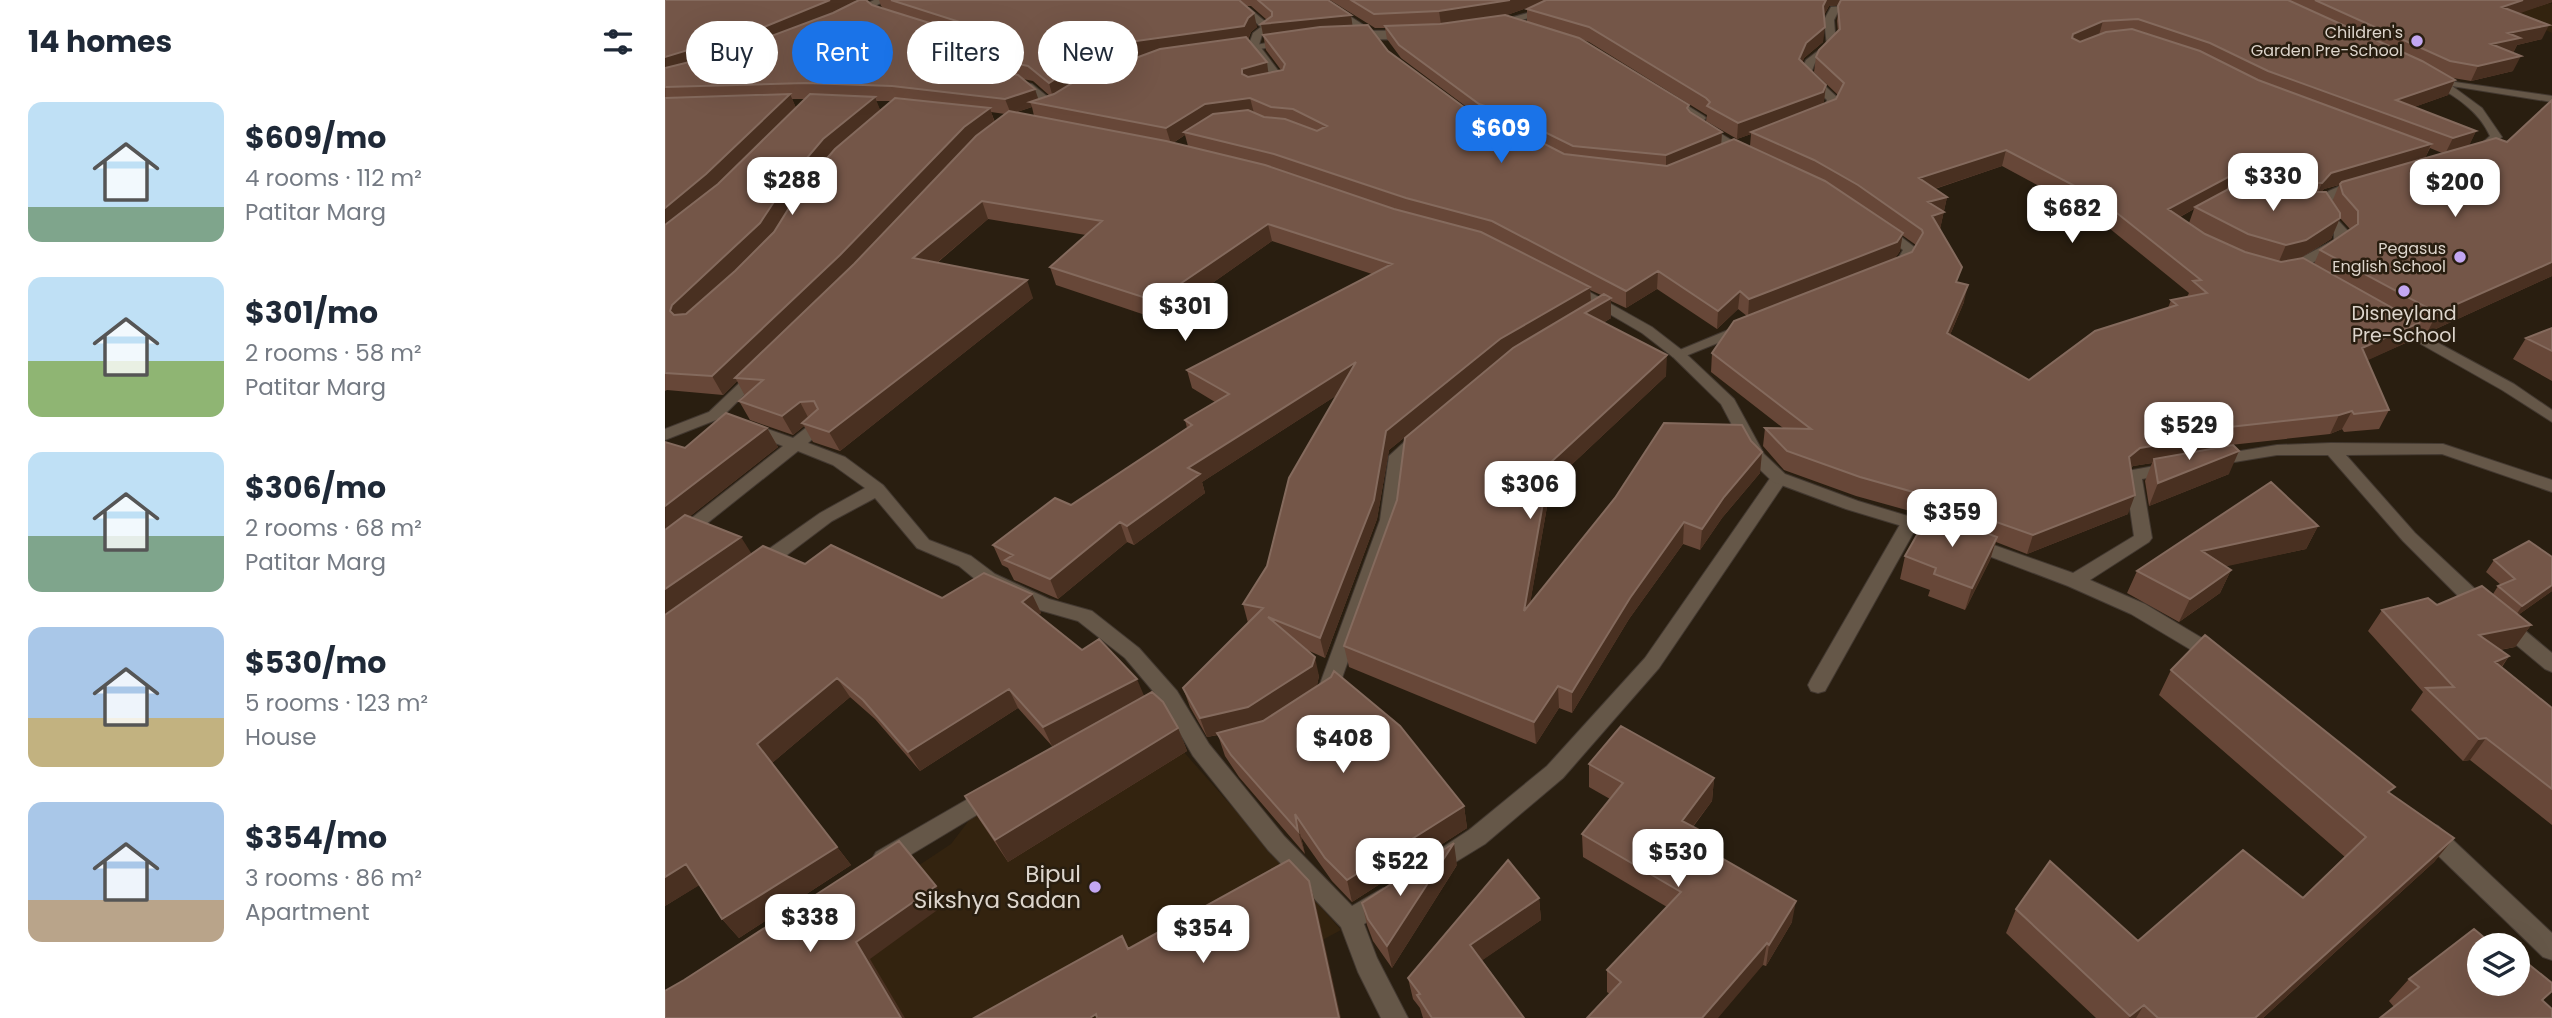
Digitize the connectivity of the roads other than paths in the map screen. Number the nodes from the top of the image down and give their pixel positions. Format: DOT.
graph roads {
  1 [pos="855,0"];
  2 [pos="1318,0"];
  3 [pos="1565,0"];
  4 [pos="877,2"];
  5 [pos="1876,7"];
  6 [pos="1246,10"];
  7 [pos="1534,14"];
  8 [pos="881,15"];
  9 [pos="839,21"];
  10 [pos="1482,25"];
  11 [pos="1524,27"];
  12 [pos="1428,32"];
  13 [pos="1344,34"];
  14 [pos="1379,40"];
  15 [pos="1295,41"];
  16 [pos="1255,47"];
  17 [pos="1221,52"];
  18 [pos="1138,63"];
  19 [pos="1138,67"];
  20 [pos="2419,71"];
  21 [pos="2435,80"];
  22 [pos="1021,84"];
  23 [pos="1261,85"];
  24 [pos="1661,93"];
  25 [pos="2552,99"];
  26 [pos="1033,113"];
  27 [pos="1805,120"];
  28 [pos="2469,154"];
  29 [pos="1758,159"];
  30 [pos="2368,183"];
  31 [pos="1878,223"];
  32 [pos="2267,270"];
  33 [pos="1880,272"];
  34 [pos="1556,277"];
  35 [pos="2379,314"];
  36 [pos="1761,320"];
  37 [pos="1678,354"];
  38 [pos="771,360"];
  39 [pos="715,415"];
  40 [pos="2552,416"];
  41 [pos="1438,422"];
  42 [pos="818,427"];
  43 [pos="665,435"];
  44 [pos="795,445"];
  45 [pos="2331,448"];
  46 [pos="1779,478"];
  47 [pos="2552,486"];
  48 [pos="877,489"];
  49 [pos="1911,521"];
  50 [pos="665,548"];
  51 [pos="744,576"];
  52 [pos="2075,581"];
  53 [pos="2552,664"];
  54 [pos="2235,669"];
  55 [pos="1818,685"];
  56 [pos="1170,697"];
  57 [pos="1317,699"];
  58 [pos="1148,710"];
  59 [pos="1225,744"];
  60 [pos="1201,750"];
  61 [pos="1009,782"];
  62 [pos="2413,816"];
  63 [pos="1423,873"];
  64 [pos="862,874"];
  65 [pos="1401,887"];
  66 [pos="1350,920"];
  67 [pos="2552,949"];
  68 [pos="1395,1018"];
  1 -- 4 [label="street"];
  2 -- 14 [label="street"];
  3 -- 7 [label="street"];
  4 -- 8 [label="street"];
  4 -- 9 [label="street"];
  5 -- 27 [label="street"];
  6 -- 16 [label="street"];
  7 -- 10 [label="street"];
  7 -- 11 [label="street"];
  12 -- 14 [label="street"];
  13 -- 14 [label="street"];
  15 -- 16 [label="street"];
  16 -- 17 [label="street"];
  16 -- 23 [label="street"];
  18 -- 19 [label="street"];
  20 -- 21 [label="street"];
  21 -- 25 [label="street"];
  21 -- 28 [label="street"];
  22 -- 26 [label="street"];
  24 -- 29 [label="street"];
  30 -- 32 [label="street"];
  31 -- 33 [label="street"];
  34 -- 37 [label="street"];
  35 -- 40 [label="street"];
  36 -- 37 [label="street"];
  37 -- 46 [label="street"];
  38 -- 39 [label="street"];
  39 -- 43 [label="street"];
  39 -- 44 [label="street"];
  41 -- 57 [label="street"];
  42 -- 44 [label="street"];
  44 -- 48 [label="street"];
  44 -- 50 [label="street"];
  45 -- 47 [label="street"];
  45 -- 52 [label="street"];
  45 -- 53 [label="street"];
  46 -- 49 [label="street"];
  46 -- 63 [label="street"];
  48 -- 51 [label="street"];
  48 -- 56 [label="street"];
  49 -- 52 [label="street"];
  49 -- 55 [label="street"];
  52 -- 54 [label="street"];
  56 -- 58 [label="street"];
  56 -- 60 [label="street"];
  59 -- 60 [label="street"];
  60 -- 66 [label="street"];
  61 -- 64 [label="street"];
  62 -- 67 [label="street"];
  65 -- 66 [label="street"];
  66 -- 68 [label="street"];
}
